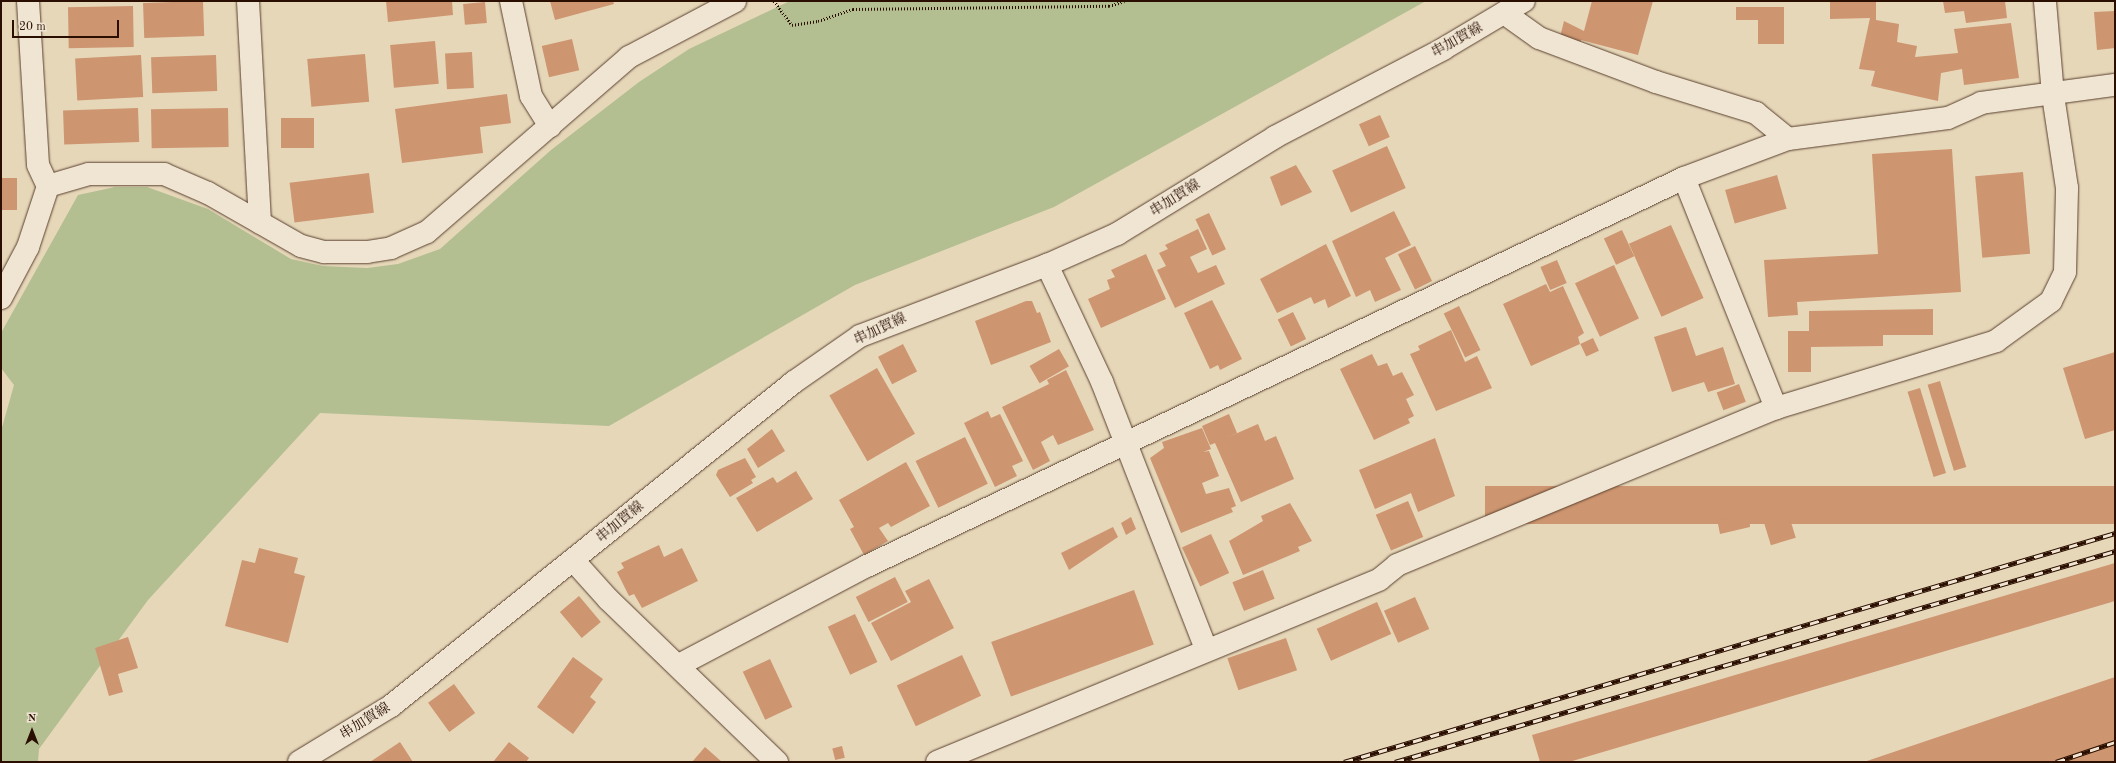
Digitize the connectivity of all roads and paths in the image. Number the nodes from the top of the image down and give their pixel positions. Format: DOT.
graph roads {
  1 [pos="28,1"];
  2 [pos="248,1"];
  3 [pos="511,1"];
  4 [pos="735,1"];
  5 [pos="774,1"];
  6 [pos="1124,1"];
  7 [pos="1524,1"];
  8 [pos="2045,1"];
  9 [pos="1504,13"];
  10 [pos="2115,85"];
  11 [pos="2053,95"];
  12 [pos="550,127"];
  13 [pos="1788,139"];
  14 [pos="1684,178"];
  15 [pos="48,186"];
  16 [pos="260,223"];
  17 [pos="1047,266"];
  18 [pos="1,298"];
  19 [pos="1776,408"];
  20 [pos="1124,446"];
  21 [pos="573,560"];
  22 [pos="1206,649"];
  23 [pos="679,665"];
  24 [pos="299,762"];
  25 [pos="777,762"];
  26 [pos="937,762"];
  1 -- 15 [label="street"];
  2 -- 16 [label="street"];
  3 -- 12 [label="street"];
  4 -- 12 [label="street"];
  5 -- 6 [label="path"];
  7 -- 9 [label="street, 串加賀線"];
  8 -- 11 [label="street"];
  9 -- 13 [label="street"];
  9 -- 17 [label="street, 串加賀線"];
  10 -- 11 [label="street"];
  11 -- 13 [label="street"];
  11 -- 19 [label="street"];
  12 -- 16 [label="street"];
  13 -- 14 [label="street"];
  14 -- 19 [label="street"];
  14 -- 20 [label="street"];
  15 -- 16 [label="street"];
  15 -- 18 [label="street"];
  17 -- 20 [label="street"];
  17 -- 21 [label="street, 串加賀線"];
  19 -- 22 [label="street"];
  20 -- 22 [label="street"];
  20 -- 23 [label="street"];
  21 -- 23 [label="street"];
  21 -- 24 [label="street, 串加賀線"];
  22 -- 26 [label="street"];
  23 -- 25 [label="street"];
}
